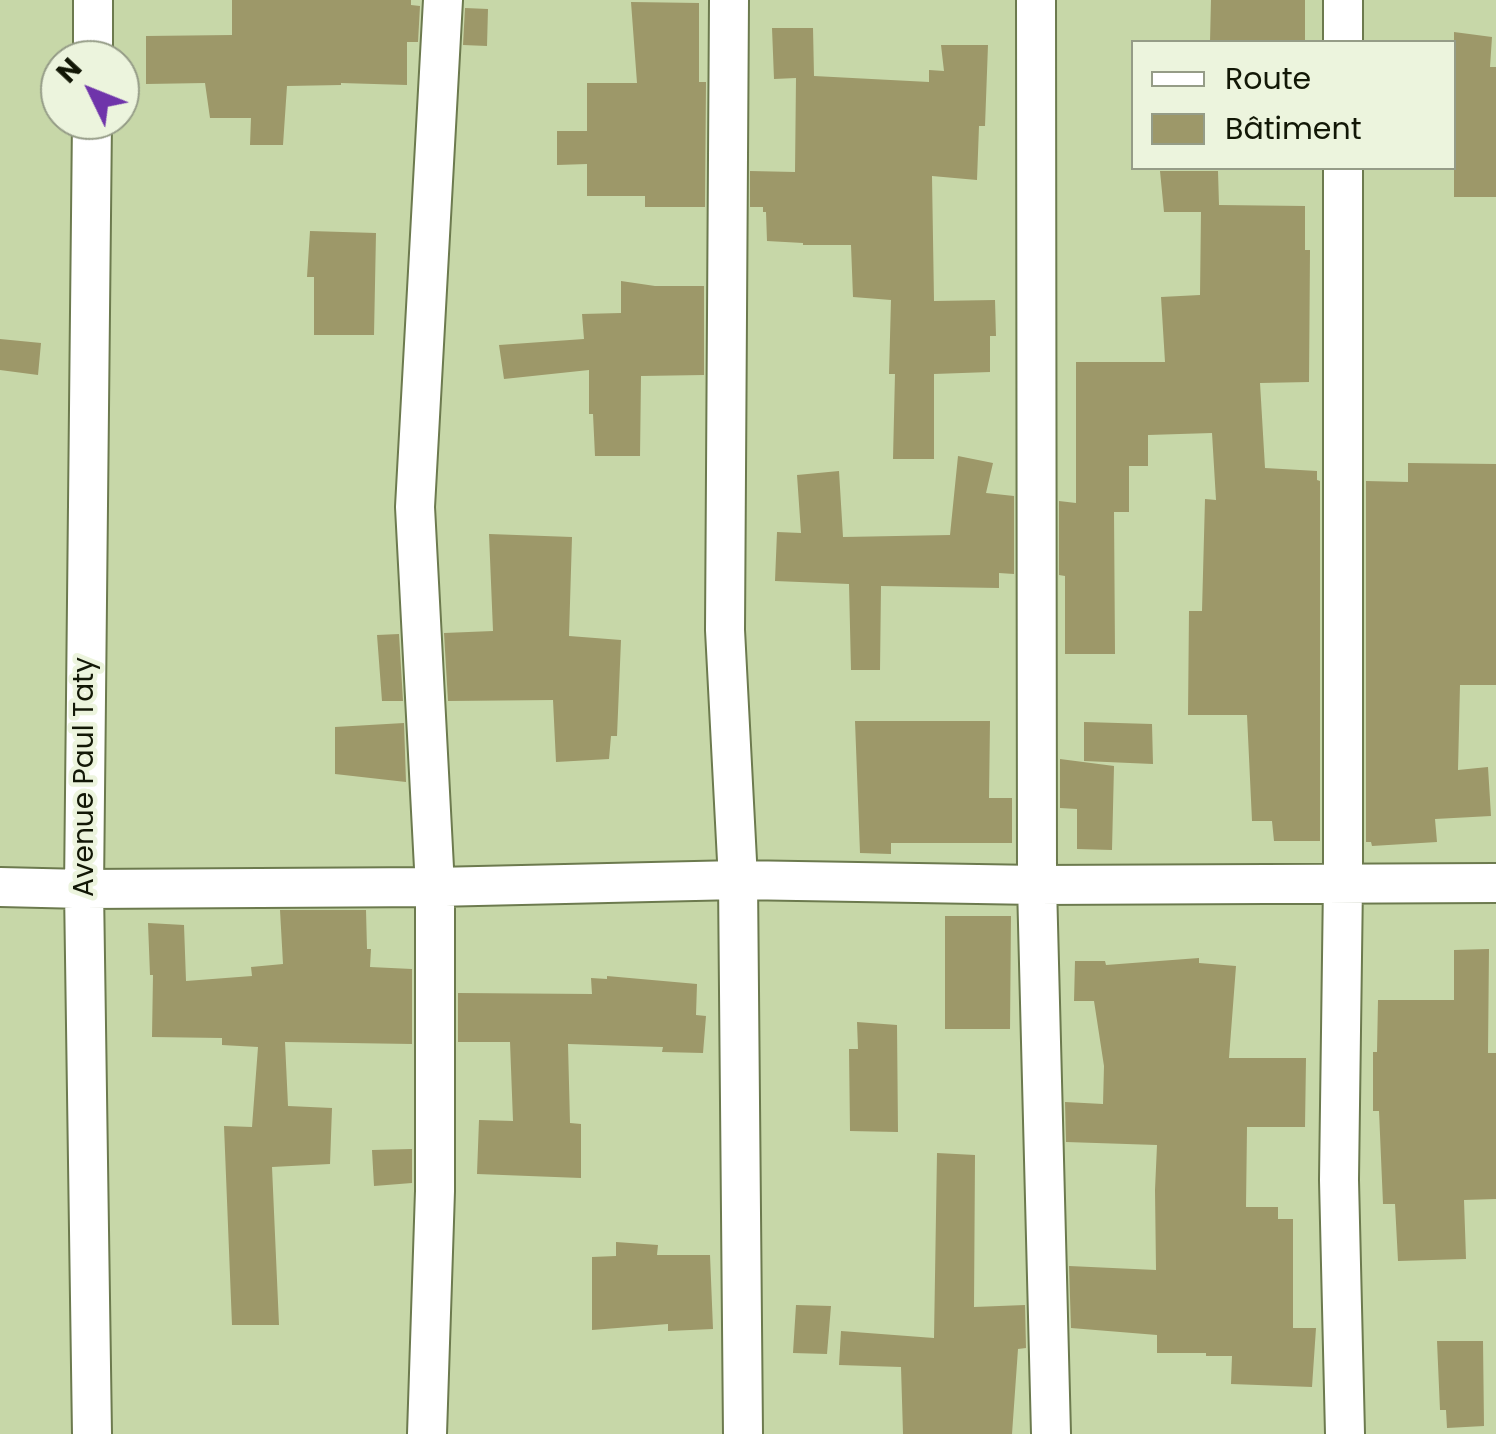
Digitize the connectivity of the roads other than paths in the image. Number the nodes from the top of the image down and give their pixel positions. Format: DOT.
graph roads {
  1 [pos="94,0"];
  2 [pos="443,0"];
  3 [pos="729,0"];
  4 [pos="1036,0"];
  5 [pos="1342,0"];
  6 [pos="93,40"];
  7 [pos="1342,40"];
  8 [pos="92,140"];
  9 [pos="1343,170"];
  10 [pos="738,880"];
  11 [pos="1496,883"];
  12 [pos="1343,884"];
  13 [pos="1036,885"];
  14 [pos="0,887"];
  15 [pos="435,887"];
  16 [pos="84,889"];
  17 [pos="92,1434"];
  18 [pos="428,1434"];
  19 [pos="743,1434"];
  20 [pos="1051,1434"];
  21 [pos="1346,1434"];
  1 -- 6 [label="street"];
  2 -- 15 [label="street"];
  3 -- 10 [label="street"];
  4 -- 13 [label="street"];
  5 -- 7 [label="street"];
  8 -- 16 [label="street, Avenue Paul Taty"];
  9 -- 12 [label="street"];
  10 -- 13 [label="street"];
  10 -- 15 [label="street"];
  10 -- 19 [label="street"];
  11 -- 12 [label="street"];
  12 -- 13 [label="street"];
  12 -- 21 [label="street"];
  13 -- 20 [label="street"];
  14 -- 16 [label="street"];
  15 -- 16 [label="street"];
  15 -- 18 [label="street"];
  16 -- 17 [label="street, Avenue Paul Taty"];
}
